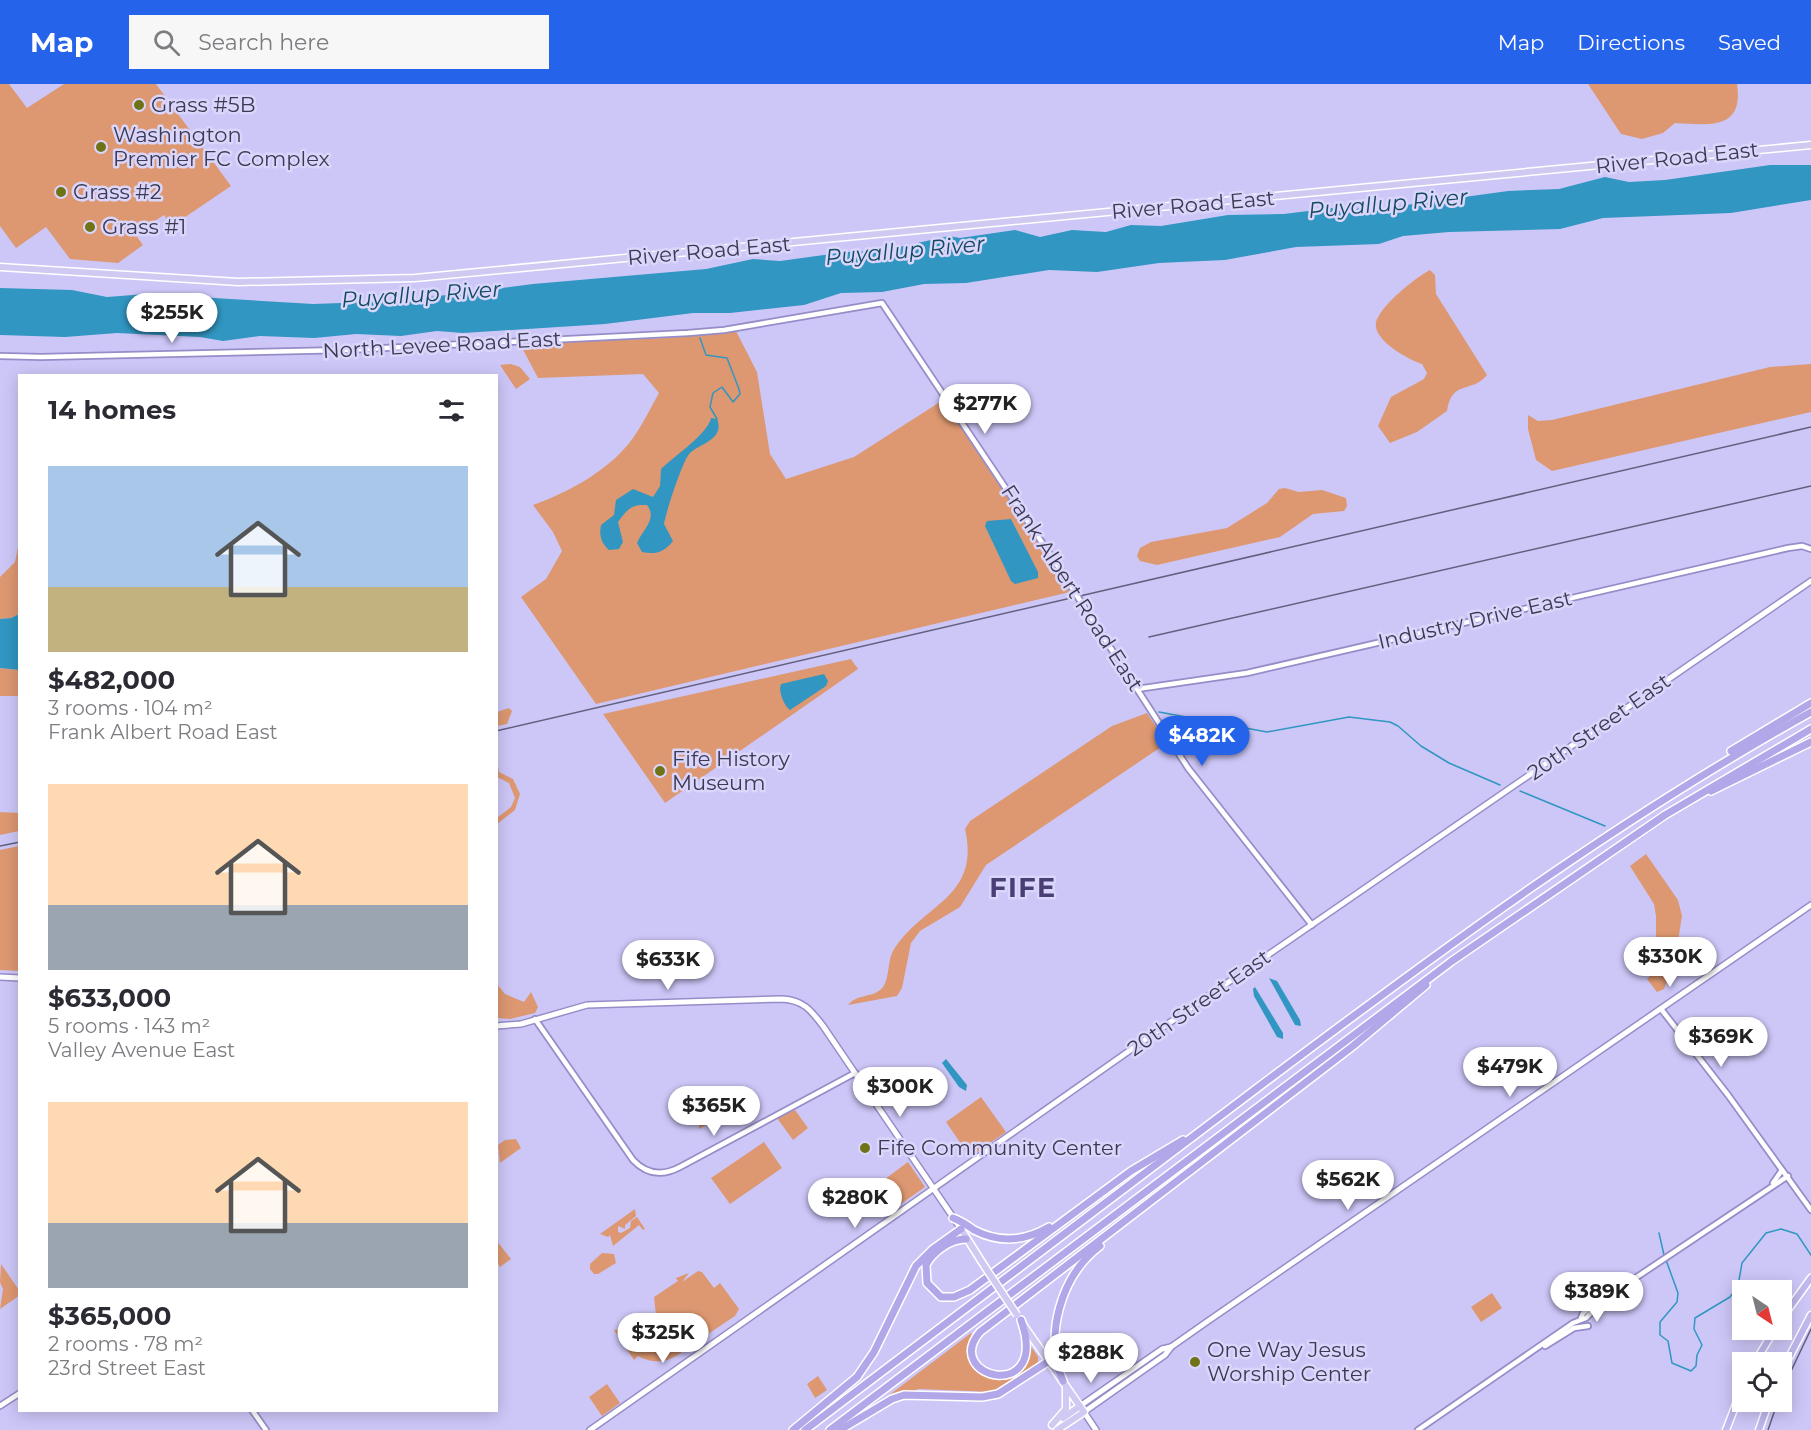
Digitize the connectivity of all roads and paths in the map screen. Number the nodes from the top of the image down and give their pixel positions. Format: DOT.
graph roads {
  1 [pos="1811,145"];
  2 [pos="0,267"];
  3 [pos="882,303"];
  4 [pos="0,356"];
  5 [pos="1811,549"];
  6 [pos="1811,581"];
  7 [pos="1137,689"];
  8 [pos="1811,703"];
  9 [pos="1811,712"];
  10 [pos="1811,729"];
  11 [pos="1811,742"];
  12 [pos="1708,770"];
  13 [pos="1656,820"];
  14 [pos="1811,904"];
  15 [pos="1312,925"];
  16 [pos="1452,960"];
  17 [pos="0,977"];
  18 [pos="18,978"];
  19 [pos="1661,1009"];
  20 [pos="535,1019"];
  21 [pos="498,1026"];
  22 [pos="855,1073"];
  23 [pos="1254,1122"];
  24 [pos="1208,1125"];
  25 [pos="1782,1170"];
  26 [pos="1788,1176"];
  27 [pos="1772,1185"];
  28 [pos="934,1188"];
  29 [pos="1811,1210"];
  30 [pos="1074,1213"];
  31 [pos="953,1218"];
  32 [pos="961,1229"];
  33 [pos="966,1239"];
  34 [pos="1811,1278"];
  35 [pos="1792,1304"];
  36 [pos="1811,1315"];
  37 [pos="1019,1318"];
  38 [pos="1588,1326"];
  39 [pos="1534,1351"];
  40 [pos="1792,1352"];
  41 [pos="1049,1361"];
  42 [pos="1064,1383"];
  43 [pos="18,1394"];
  44 [pos="0,1406"];
  45 [pos="1082,1409"];
  46 [pos="253,1412"];
  47 [pos="1733,1412"];
  48 [pos="1766,1412"];
  49 [pos="1055,1428"];
  50 [pos="266,1430"];
  51 [pos="590,1430"];
  52 [pos="794,1430"];
  53 [pos="805,1430"];
  54 [pos="830,1430"];
  55 [pos="840,1430"];
  56 [pos="1046,1430"];
  57 [pos="1096,1430"];
  58 [pos="1418,1430"];
  59 [pos="1726,1430"];
  60 [pos="1760,1430"];
  1 -- 2 [label="main road, River Road East"];
  3 -- 4 [label="street, North Levee Road East"];
  3 -- 7 [label="street, Frank Albert Road East, bridge"];
  5 -- 7 [label="street, Industry Drive East"];
  6 -- 15 [label="main road, 20th Street East"];
  7 -- 15 [label="street, Frank Albert Road East"];
  8 -- 12 [label="highway"];
  9 -- 12 [label="highway"];
  10 -- 13 [label="highway"];
  11 -- 13 [label="highway"];
  12 -- 24 [label="highway"];
  13 -- 16 [label="highway"];
  14 -- 19 [label="main road"];
  15 -- 28 [label="main road, 20th Street East"];
  16 -- 23 [label="highway"];
  16 -- 54 [label="highway"];
  17 -- 18 [label="main road"];
  19 -- 25 [label="street"];
  19 -- 45 [label="main road"];
  20 -- 21 [label="main road"];
  20 -- 22 [label="main road"];
  20 -- 22 [label="street"];
  22 -- 28 [label="main road"];
  23 -- 37 [label="highway"];
  23 -- 42 [label="highway"];
  24 -- 30 [label="highway"];
  24 -- 53 [label="highway"];
  25 -- 26 [label="street"];
  25 -- 27 [label="street"];
  26 -- 27 [label="street"];
  26 -- 29 [label="street"];
  27 -- 39 [label="street"];
  28 -- 31 [label="main road"];
  28 -- 51 [label="main road, 20th Street East"];
  30 -- 31 [label="highway"];
  30 -- 33 [label="highway"];
  31 -- 32 [label="main road"];
  32 -- 33 [label="main road"];
  32 -- 52 [label="highway"];
  33 -- 37 [label="main road, bridge"];
  34 -- 35 [label="highway"];
  36 -- 40 [label="highway"];
  37 -- 41 [label="main road"];
  38 -- 39 [label="street"];
  39 -- 58 [label="street"];
  41 -- 42 [label="main road"];
  41 -- 55 [label="highway"];
  42 -- 45 [label="main road"];
  42 -- 49 [label="main road"];
  43 -- 44 [label="street"];
  45 -- 49 [label="main road"];
  45 -- 57 [label="main road"];
  46 -- 50 [label="street"];
  47 -- 59 [label="highway"];
  48 -- 60 [label="highway"];
  49 -- 56 [label="main road"];
}
